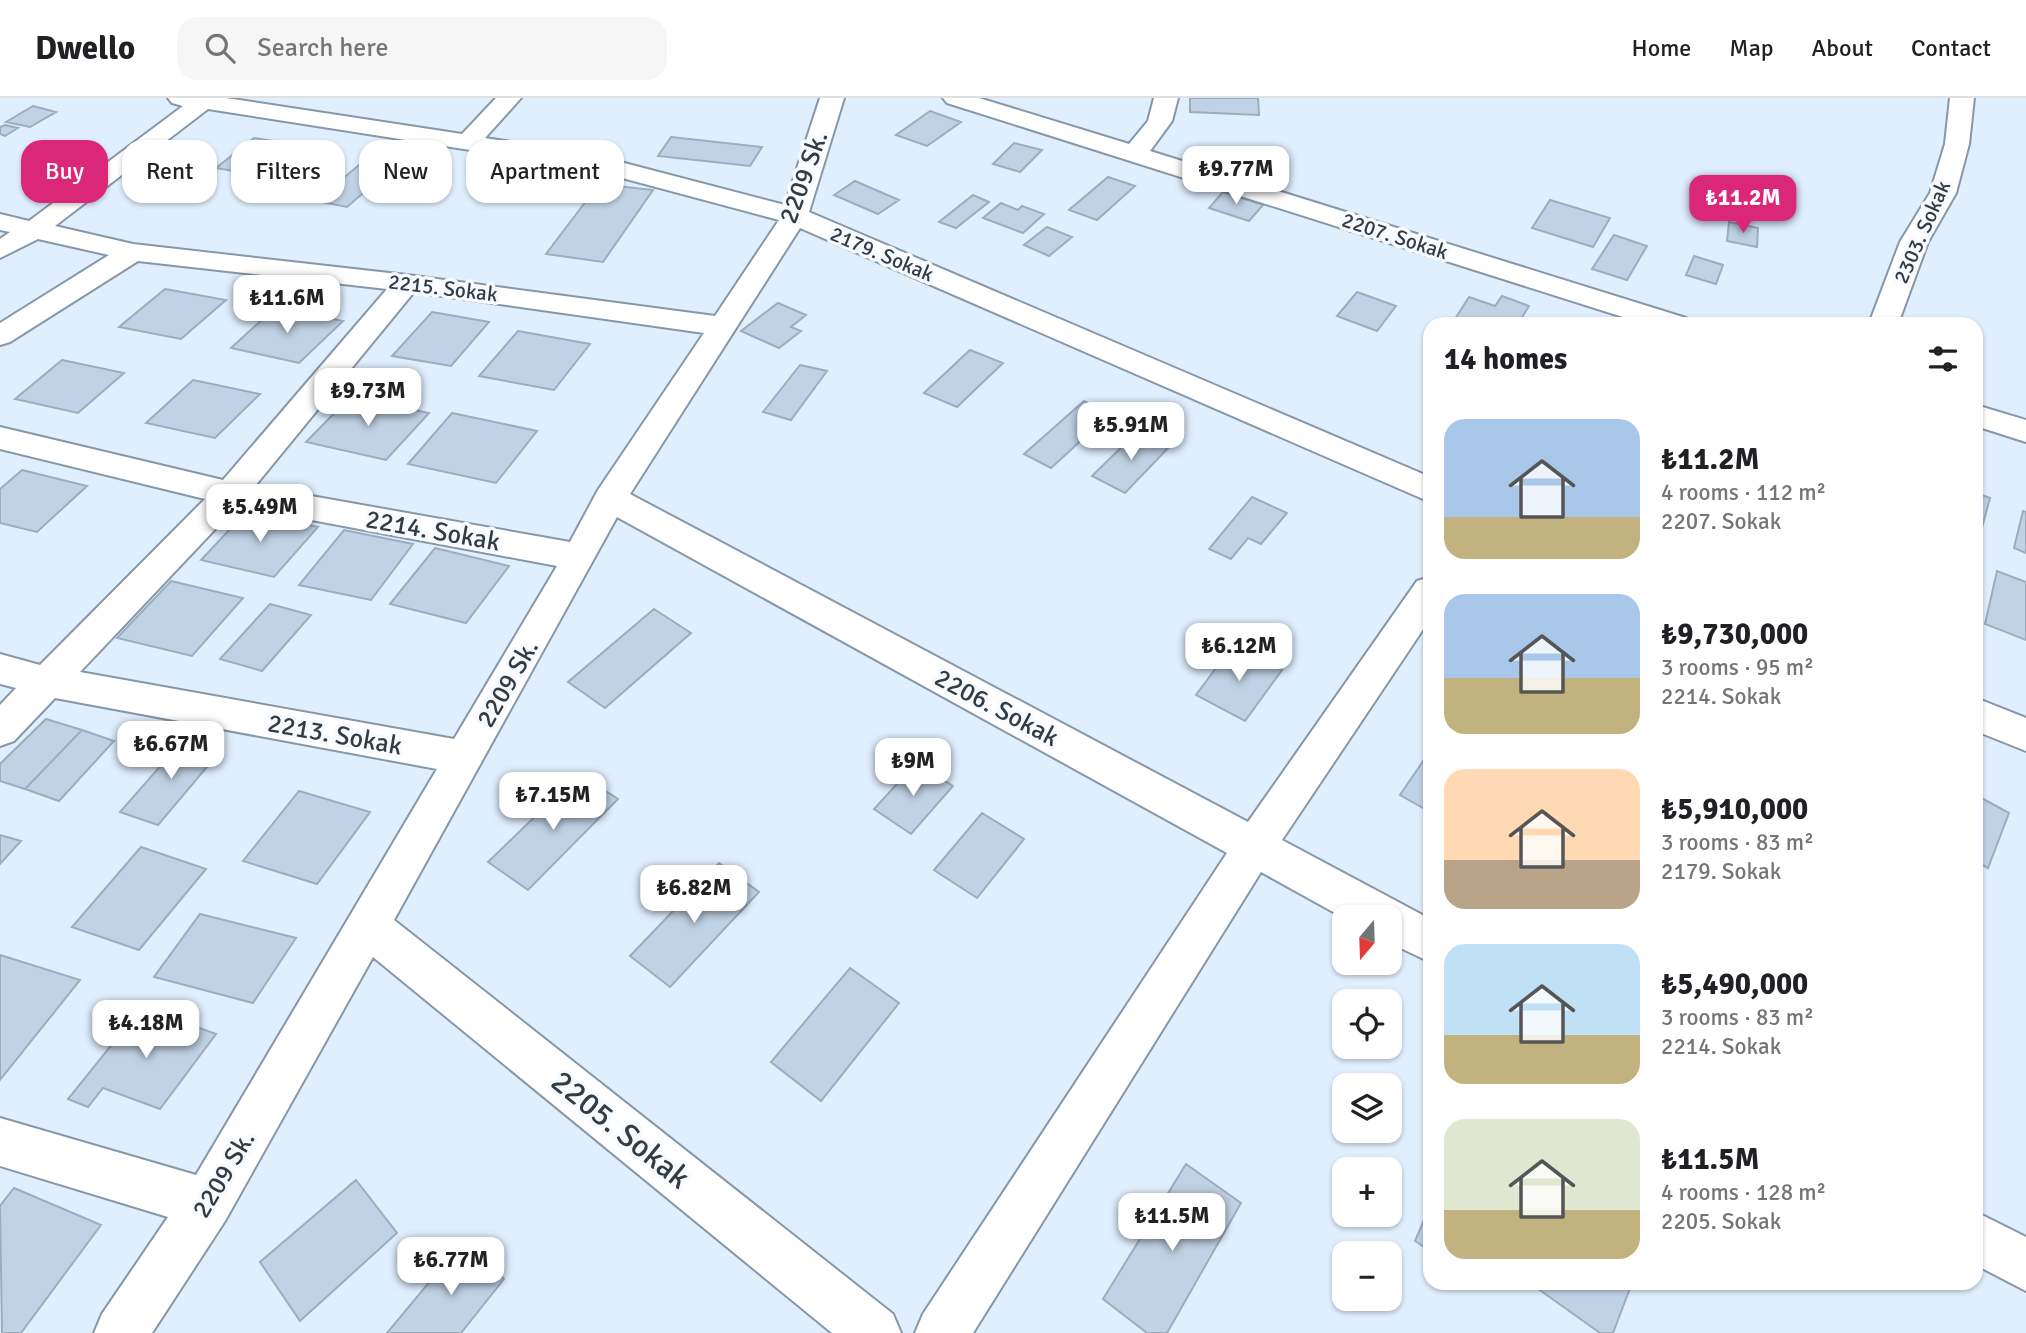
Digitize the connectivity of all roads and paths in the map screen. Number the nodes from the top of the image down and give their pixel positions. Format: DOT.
graph roads {
  1 [pos="509,98"];
  2 [pos="832,98"];
  3 [pos="955,98"];
  4 [pos="1166,98"];
  5 [pos="1962,98"];
  6 [pos="197,99"];
  7 [pos="470,140"];
  8 [pos="466,142"];
  9 [pos="1135,153"];
  10 [pos="624,171"];
  11 [pos="795,216"];
  12 [pos="0,222"];
  13 [pos="35,229"];
  14 [pos="0,250"];
  15 [pos="133,252"];
  16 [pos="407,283"];
  17 [pos="1623,317"];
  18 [pos="1886,317"];
  19 [pos="720,326"];
  20 [pos="0,336"];
  21 [pos="1983,417"];
  22 [pos="2026,431"];
  23 [pos="0,438"];
  24 [pos="1423,487"];
  25 [pos="230,493"];
  26 [pos="610,498"];
  27 [pos="580,558"];
  28 [pos="1423,600"];
  29 [pos="0,669"];
  30 [pos="46,681"];
  31 [pos="1983,718"];
  32 [pos="0,730"];
  33 [pos="2026,735"];
  34 [pos="464,757"];
  35 [pos="1254,846"];
  36 [pos="1362,905"];
  37 [pos="367,925"];
  38 [pos="1402,927"];
  39 [pos="1423,938"];
  40 [pos="0,1142"];
  41 [pos="207,1203"];
  42 [pos="1983,1241"];
  43 [pos="2026,1265"];
  44 [pos="121,1333"];
  45 [pos="874,1333"];
  46 [pos="942,1333"];
  1 -- 7 [label="street"];
  2 -- 11 [label="street, 2209 Sk."];
  3 -- 9 [label="street, 2207. Sokak"];
  4 -- 9 [label="street"];
  5 -- 18 [label="street, 2303. Sokak"];
  6 -- 8 [label="street, 2179. Sokak"];
  6 -- 13 [label="street"];
  9 -- 17 [label="street, 2207. Sokak"];
  10 -- 11 [label="street, 2179. Sokak"];
  11 -- 19 [label="street, 2209 Sk."];
  11 -- 24 [label="street, 2179. Sokak"];
  12 -- 13 [label="street, 2215. Sokak"];
  13 -- 14 [label="street"];
  13 -- 15 [label="street, 2215. Sokak"];
  15 -- 16 [label="street, 2215. Sokak"];
  15 -- 20 [label="street"];
  16 -- 19 [label="street, 2215. Sokak"];
  16 -- 25 [label="street"];
  19 -- 26 [label="street, 2209 Sk."];
  21 -- 22 [label="street"];
  23 -- 25 [label="street, 2214. Sokak"];
  25 -- 27 [label="street, 2214. Sokak"];
  25 -- 30 [label="street"];
  26 -- 27 [label="street, 2209 Sk."];
  26 -- 35 [label="street, 2206. Sokak"];
  27 -- 34 [label="street, 2209 Sk."];
  28 -- 35 [label="street"];
  29 -- 30 [label="street, 2213. Sokak"];
  30 -- 32 [label="street"];
  30 -- 34 [label="street, 2213. Sokak"];
  31 -- 33 [label="street"];
  34 -- 37 [label="street, 2209 Sk."];
  35 -- 36 [label="street, 2206. Sokak"];
  35 -- 46 [label="street"];
  37 -- 41 [label="street, 2209 Sk."];
  37 -- 45 [label="street, 2205. Sokak"];
  38 -- 39 [label="street"];
  40 -- 41 [label="street"];
  41 -- 44 [label="street, 2209 Sk."];
  42 -- 43 [label="street"];
}
